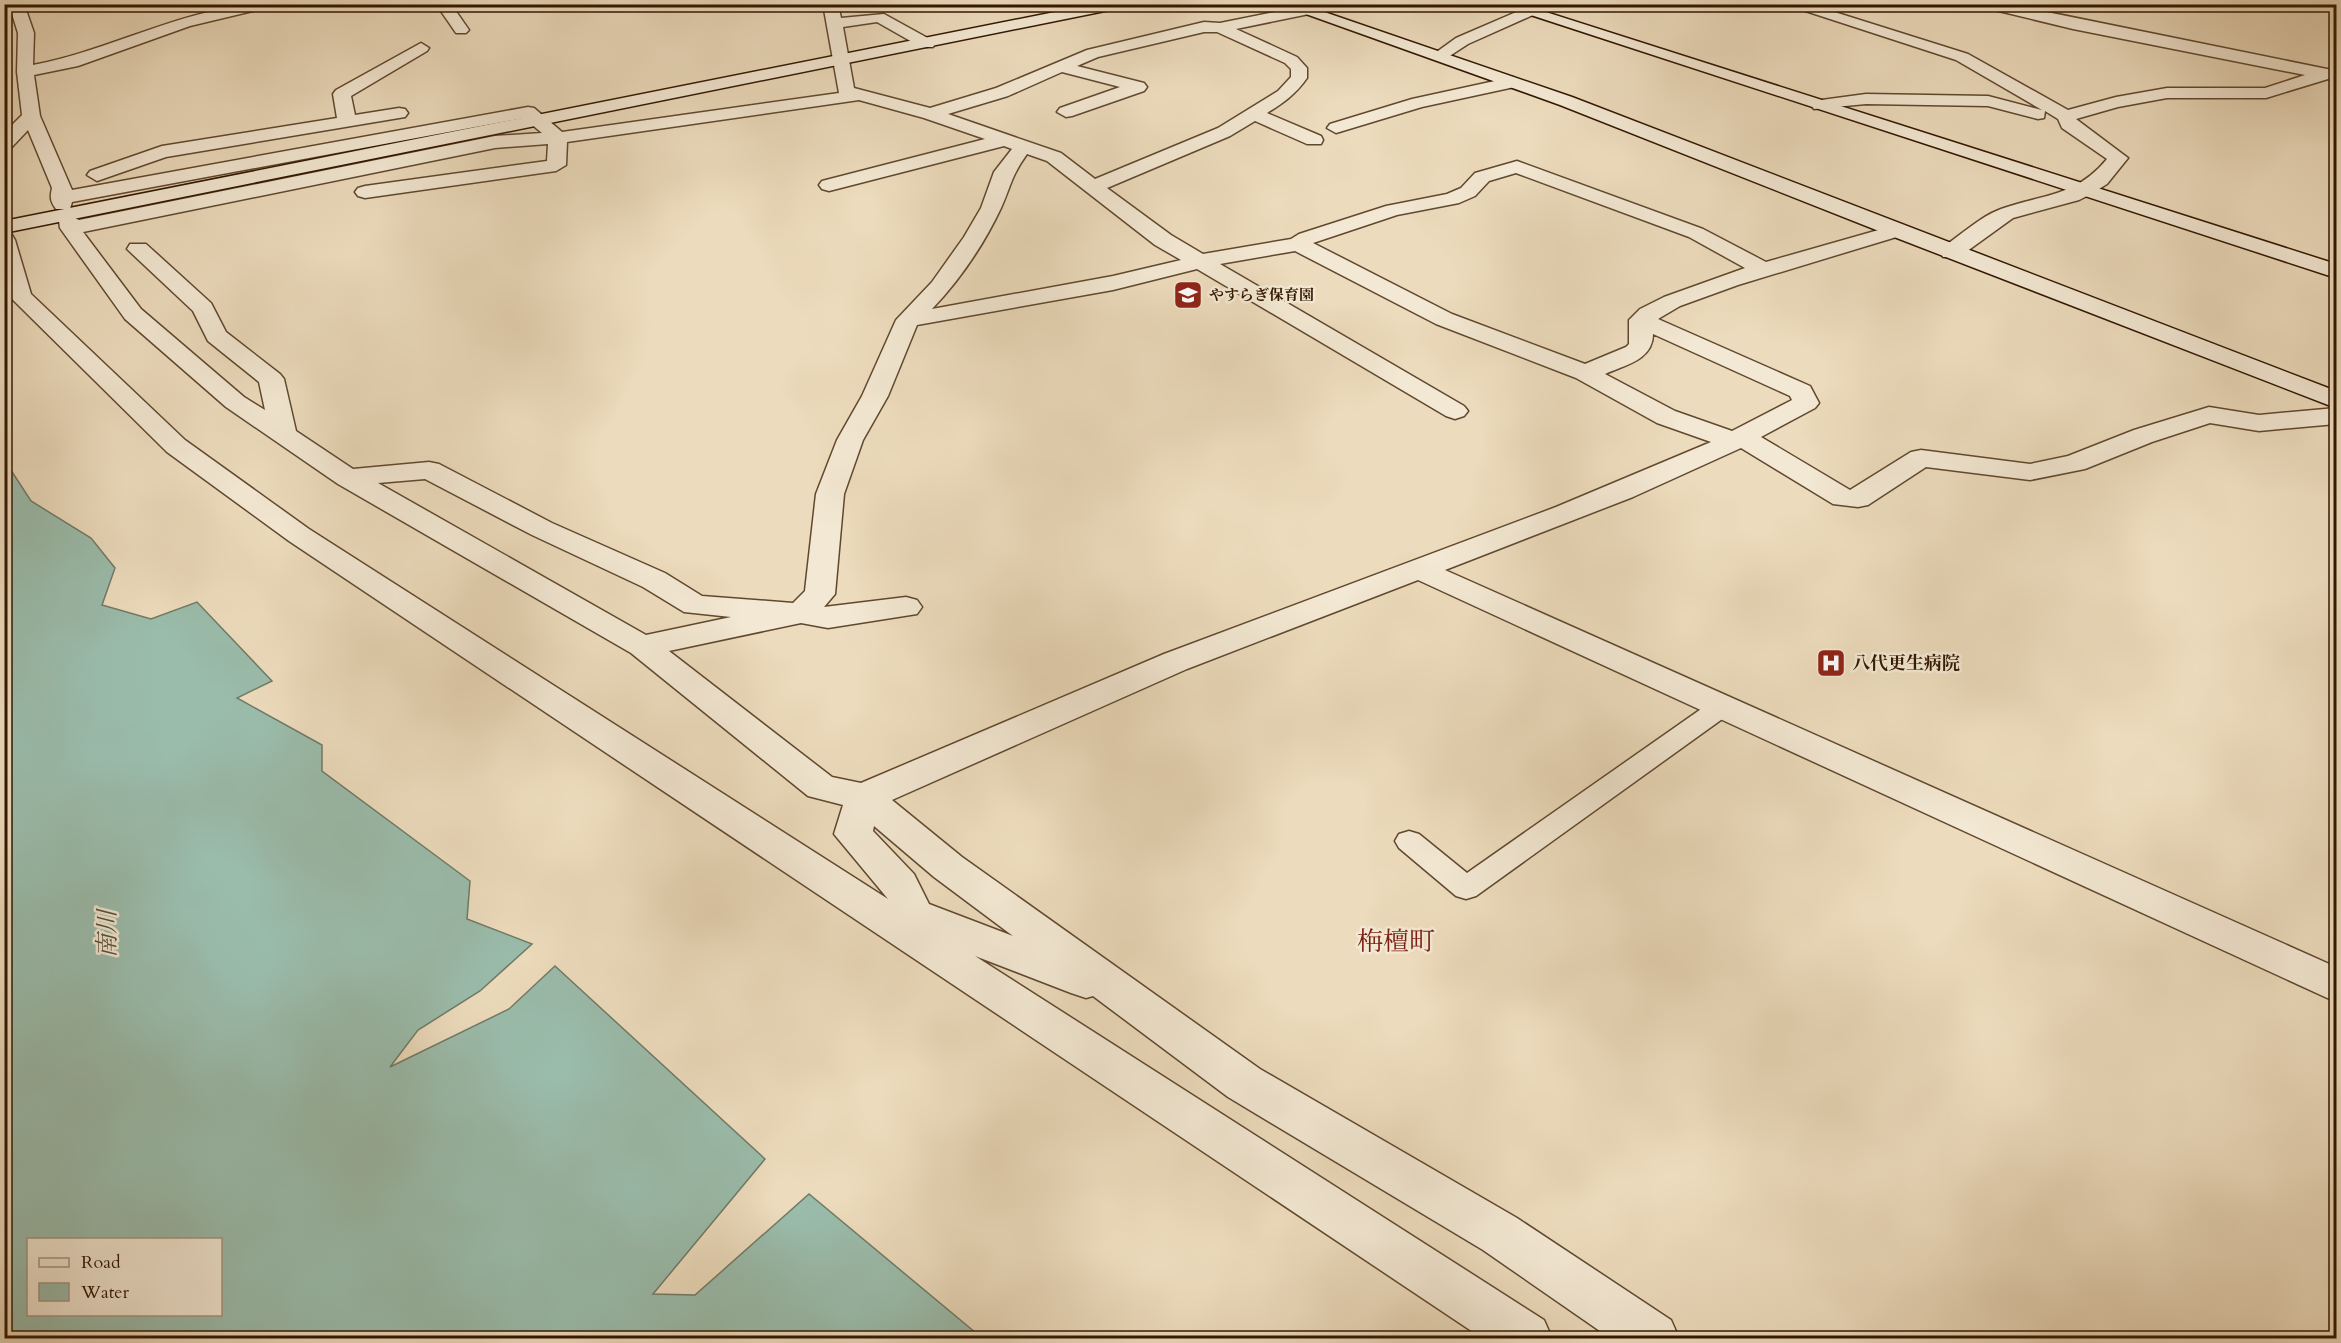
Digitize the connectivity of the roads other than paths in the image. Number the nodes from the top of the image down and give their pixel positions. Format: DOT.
graph roads {
  1 [pos="16,4"];
  2 [pos="265,4"];
  3 [pos="444,4"];
  4 [pos="830,4"];
  5 [pos="1120,4"];
  6 [pos="1504,4"];
  7 [pos="1791,4"];
  8 [pos="1987,4"];
  9 [pos="1295,8"];
  10 [pos="1528,12"];
  11 [pos="835,23"];
  12 [pos="1220,28"];
  13 [pos="461,30"];
  14 [pos="927,44"];
  15 [pos="8,47"];
  16 [pos="421,48"];
  17 [pos="1439,56"];
  18 [pos="839,62"];
  19 [pos="1061,67"];
  20 [pos="25,72"];
  21 [pos="2332,75"];
  22 [pos="9,79"];
  23 [pos="1513,82"];
  24 [pos="854,96"];
  25 [pos="1820,105"];
  26 [pos="1066,112"];
  27 [pos="1252,113"];
  28 [pos="930,114"];
  29 [pos="30,116"];
  30 [pos="2066,116"];
  31 [pos="347,121"];
  32 [pos="540,122"];
  33 [pos="1336,128"];
  34 [pos="432,129"];
  35 [pos="558,138"];
  36 [pos="1314,140"];
  37 [pos="1014,143"];
  38 [pos="4,144"];
  39 [pos="828,185"];
  40 [pos="1094,186"];
  41 [pos="2084,190"];
  42 [pos="365,192"];
  43 [pos="65,208"];
  44 [pos="4,227"];
  45 [pos="1896,231"];
  46 [pos="4,240"];
  47 [pos="1298,244"];
  48 [pos="138,249"];
  49 [pos="1951,252"];
  50 [pos="1203,261"];
  51 [pos="1761,268"];
  52 [pos="2337,271"];
  53 [pos="908,320"];
  54 [pos="1641,320"];
  55 [pos="1585,373"];
  56 [pos="2337,400"];
  57 [pos="1455,411"];
  58 [pos="2337,416"];
  59 [pos="283,434"];
  60 [pos="1738,439"];
  61 [pos="348,478"];
  62 [pos="1417,568"];
  63 [pos="654,580"];
  64 [pos="906,608"];
  65 [pos="801,613"];
  66 [pos="674,638"];
  67 [pos="642,646"];
  68 [pos="1723,706"];
  69 [pos="864,797"];
  70 [pos="1409,841"];
  71 [pos="914,915"];
  72 [pos="932,950"];
  73 [pos="2337,985"];
  74 [pos="1130,998"];
  75 [pos="1526,1338"];
  76 [pos="1653,1338"];
  1 -- 20 [label="street"];
  2 -- 20 [label="street"];
  3 -- 13 [label="street"];
  4 -- 11 [label="street"];
  5 -- 14 [label="street"];
  6 -- 10 [label="street"];
  7 -- 30 [label="street"];
  8 -- 21 [label="street"];
  9 -- 12 [label="street"];
  9 -- 17 [label="street"];
  10 -- 17 [label="street"];
  10 -- 25 [label="street"];
  11 -- 14 [label="street"];
  11 -- 18 [label="street"];
  12 -- 19 [label="street"];
  12 -- 27 [label="street"];
  14 -- 18 [label="street"];
  15 -- 22 [label="street"];
  16 -- 31 [label="street"];
  17 -- 23 [label="street"];
  18 -- 24 [label="street"];
  18 -- 32 [label="street"];
  19 -- 26 [label="street"];
  19 -- 28 [label="street"];
  20 -- 29 [label="street"];
  21 -- 30 [label="street"];
  23 -- 33 [label="street"];
  23 -- 45 [label="street"];
  24 -- 28 [label="street"];
  24 -- 35 [label="street"];
  25 -- 30 [label="street"];
  25 -- 41 [label="street"];
  27 -- 36 [label="street"];
  27 -- 40 [label="street"];
  28 -- 37 [label="street"];
  29 -- 38 [label="street"];
  29 -- 43 [label="street"];
  30 -- 41 [label="street"];
  31 -- 34 [label="street"];
  31 -- 43 [label="street"];
  32 -- 34 [label="street"];
  32 -- 35 [label="street"];
  32 -- 44 [label="street"];
  34 -- 43 [label="street"];
  35 -- 42 [label="street"];
  35 -- 43 [label="street"];
  37 -- 39 [label="street"];
  37 -- 40 [label="street"];
  37 -- 53 [label="street"];
  40 -- 50 [label="street"];
  41 -- 49 [label="street"];
  41 -- 52 [label="street"];
  43 -- 59 [label="street"];
  45 -- 49 [label="street"];
  45 -- 51 [label="street"];
  46 -- 72 [label="street"];
  47 -- 50 [label="street"];
  47 -- 51 [label="street"];
  47 -- 55 [label="street"];
  48 -- 59 [label="street"];
  49 -- 56 [label="street"];
  50 -- 53 [label="street"];
  50 -- 57 [label="street"];
  51 -- 54 [label="street"];
  53 -- 65 [label="street"];
  54 -- 55 [label="street"];
  54 -- 60 [label="street"];
  55 -- 60 [label="street"];
  58 -- 60 [label="street"];
  59 -- 61 [label="street"];
  60 -- 62 [label="street"];
  61 -- 63 [label="street"];
  61 -- 67 [label="street"];
  62 -- 68 [label="street"];
  62 -- 69 [label="street"];
  63 -- 65 [label="street"];
  63 -- 66 [label="street"];
  64 -- 65 [label="street"];
  65 -- 66 [label="street"];
  66 -- 67 [label="street"];
  67 -- 69 [label="street"];
  68 -- 70 [label="lane"];
  68 -- 73 [label="street"];
  69 -- 71 [label="street"];
  69 -- 74 [label="street"];
  71 -- 72 [label="street"];
  71 -- 74 [label="street"];
  72 -- 75 [label="street"];
  74 -- 76 [label="street"];
}
